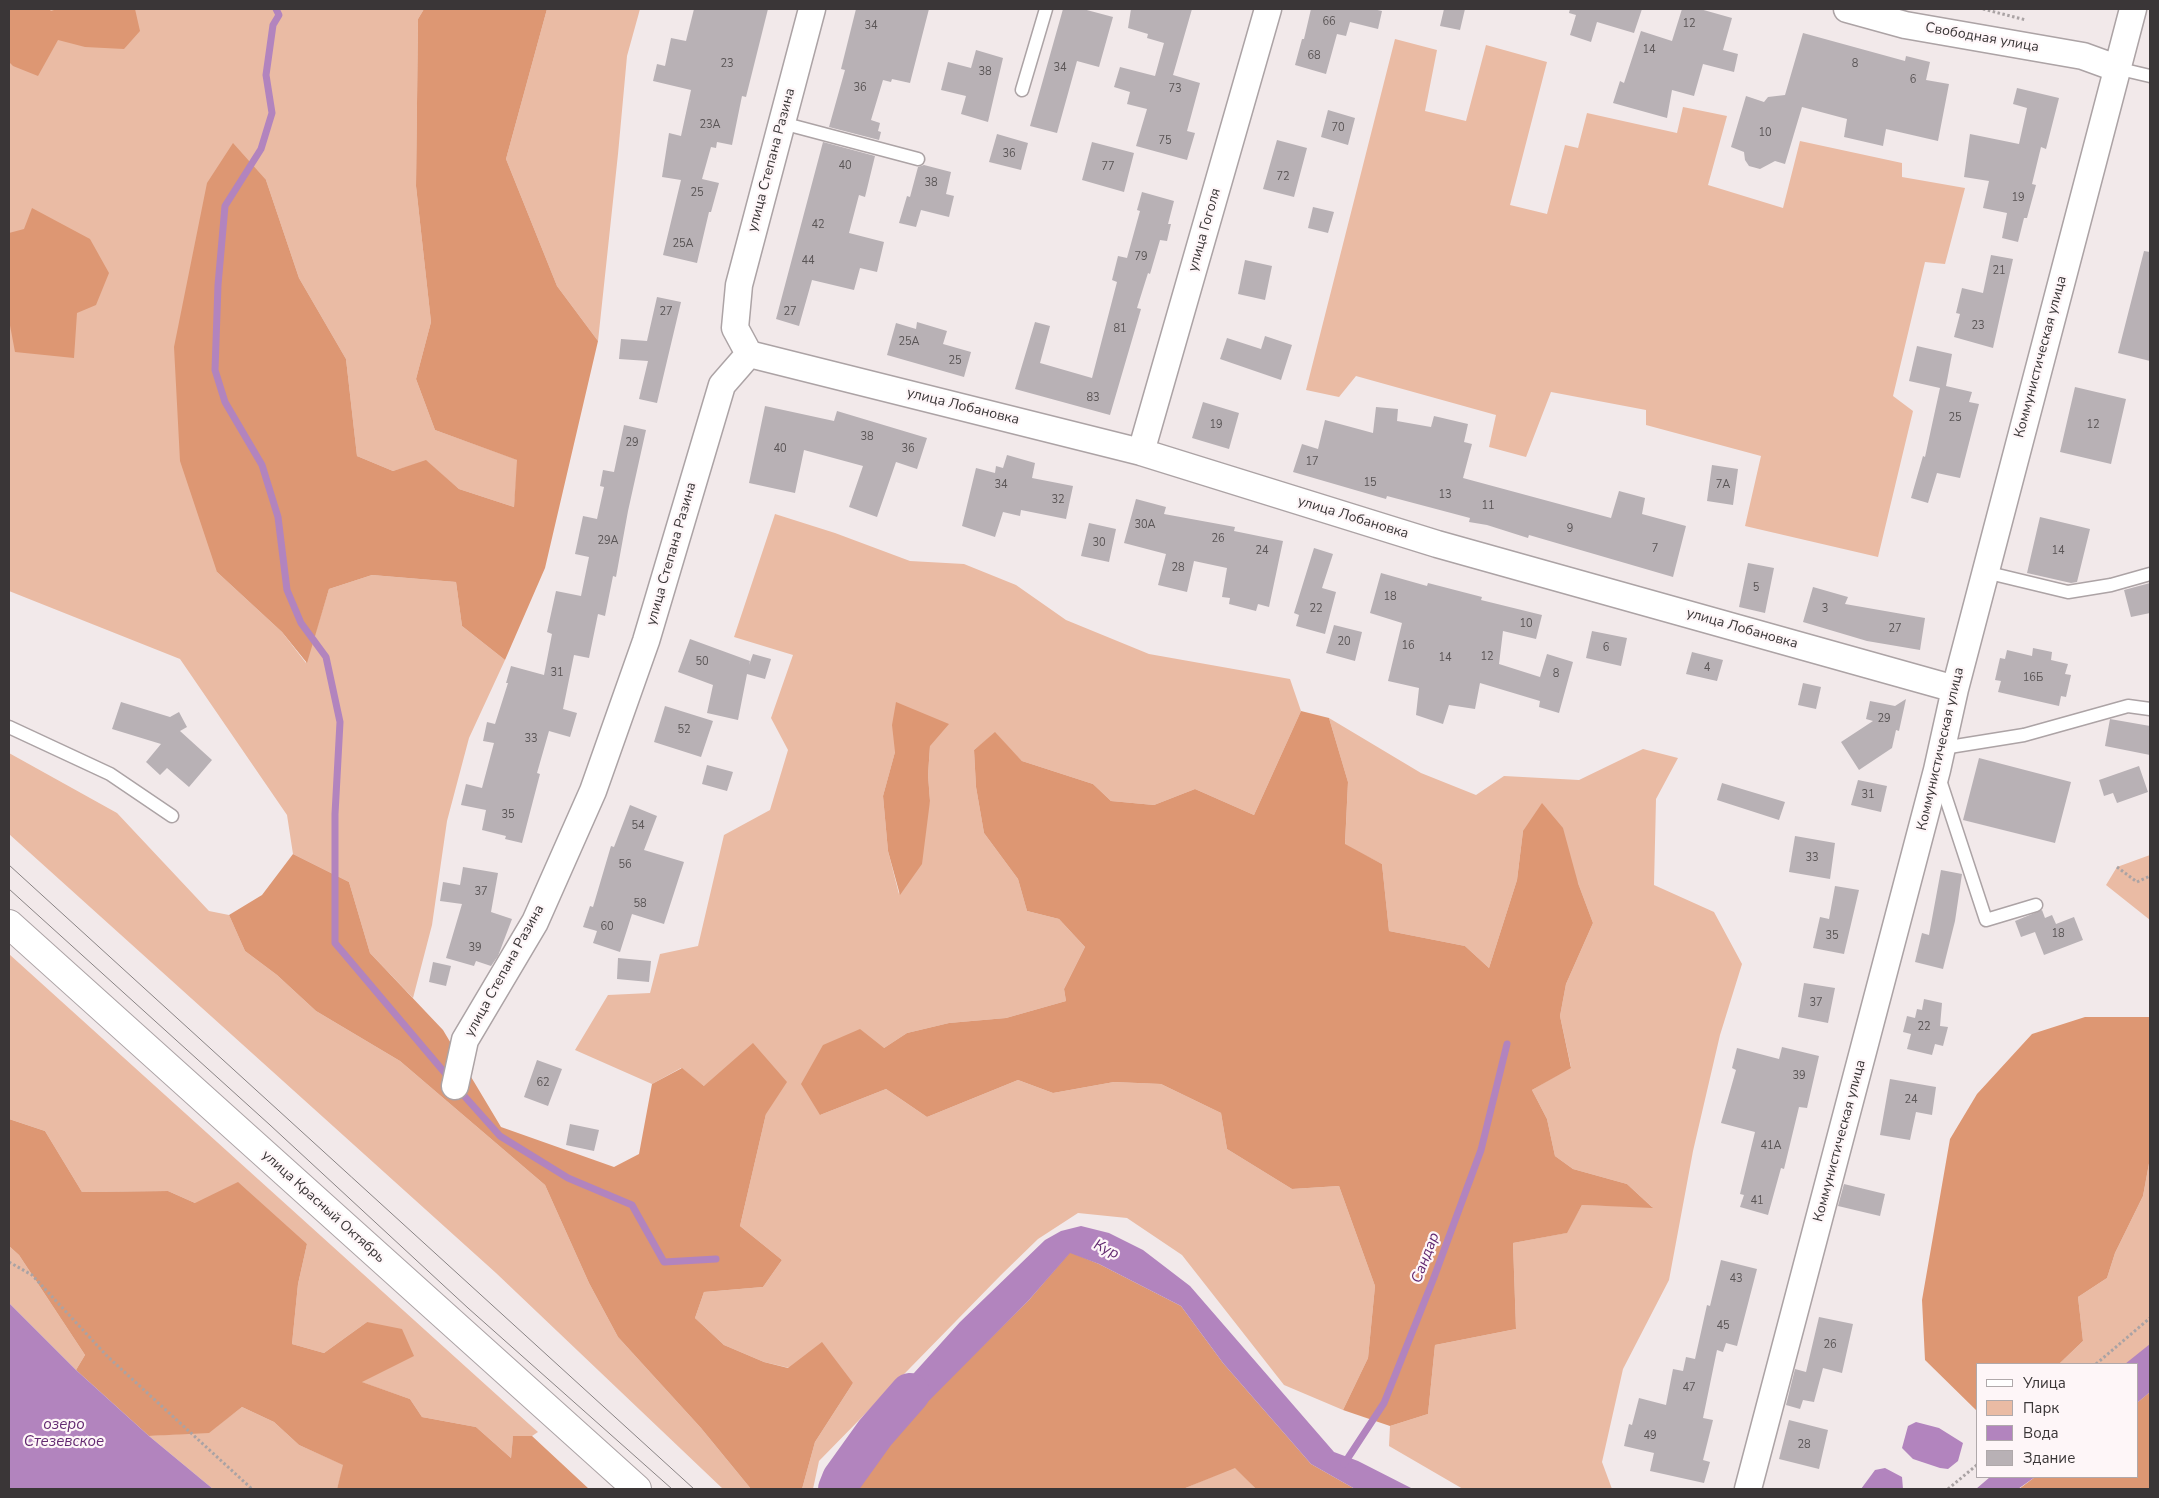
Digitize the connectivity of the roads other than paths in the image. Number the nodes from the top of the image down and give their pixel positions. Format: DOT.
graph roads {
  1 [pos="812,9"];
  2 [pos="1046,9"];
  3 [pos="1268,9"];
  4 [pos="1847,9"];
  5 [pos="2133,9"];
  6 [pos="2116,68"];
  7 [pos="2150,76"];
  8 [pos="1022,90"];
  9 [pos="782,123"];
  10 [pos="918,159"];
  11 [pos="749,354"];
  12 [pos="1141,452"];
  13 [pos="1985,572"];
  14 [pos="2150,574"];
  15 [pos="1955,689"];
  16 [pos="2150,709"];
  17 [pos="9,727"];
  18 [pos="1940,759"];
  19 [pos="172,816"];
  20 [pos="2036,905"];
  21 [pos="9,924"];
  22 [pos="455,1086"];
  23 [pos="637,1489"];
  24 [pos="1748,1489"];
  1 -- 9 [label="street, улица Степана Разина"];
  2 -- 8 [label="lane"];
  3 -- 12 [label="street, улица Гоголя"];
  4 -- 6 [label="street, Свободная улица"];
  5 -- 6 [label="street, Коммунистическая улица"];
  6 -- 7 [label="lane"];
  6 -- 13 [label="street, Коммунистическая улица"];
  9 -- 10 [label="lane"];
  9 -- 11 [label="street, улица Степана Разина"];
  11 -- 12 [label="street, улица Лобановка"];
  11 -- 22 [label="street, улица Степана Разина"];
  12 -- 15 [label="street, улица Лобановка"];
  13 -- 14 [label="lane"];
  13 -- 15 [label="street, Коммунистическая улица"];
  15 -- 18 [label="street, Коммунистическая улица"];
  16 -- 18 [label="lane"];
  17 -- 19 [label="lane"];
  18 -- 20 [label="lane"];
  18 -- 24 [label="street, Коммунистическая улица"];
  21 -- 23 [label="main road, улица Красный Октябрь"];
}
